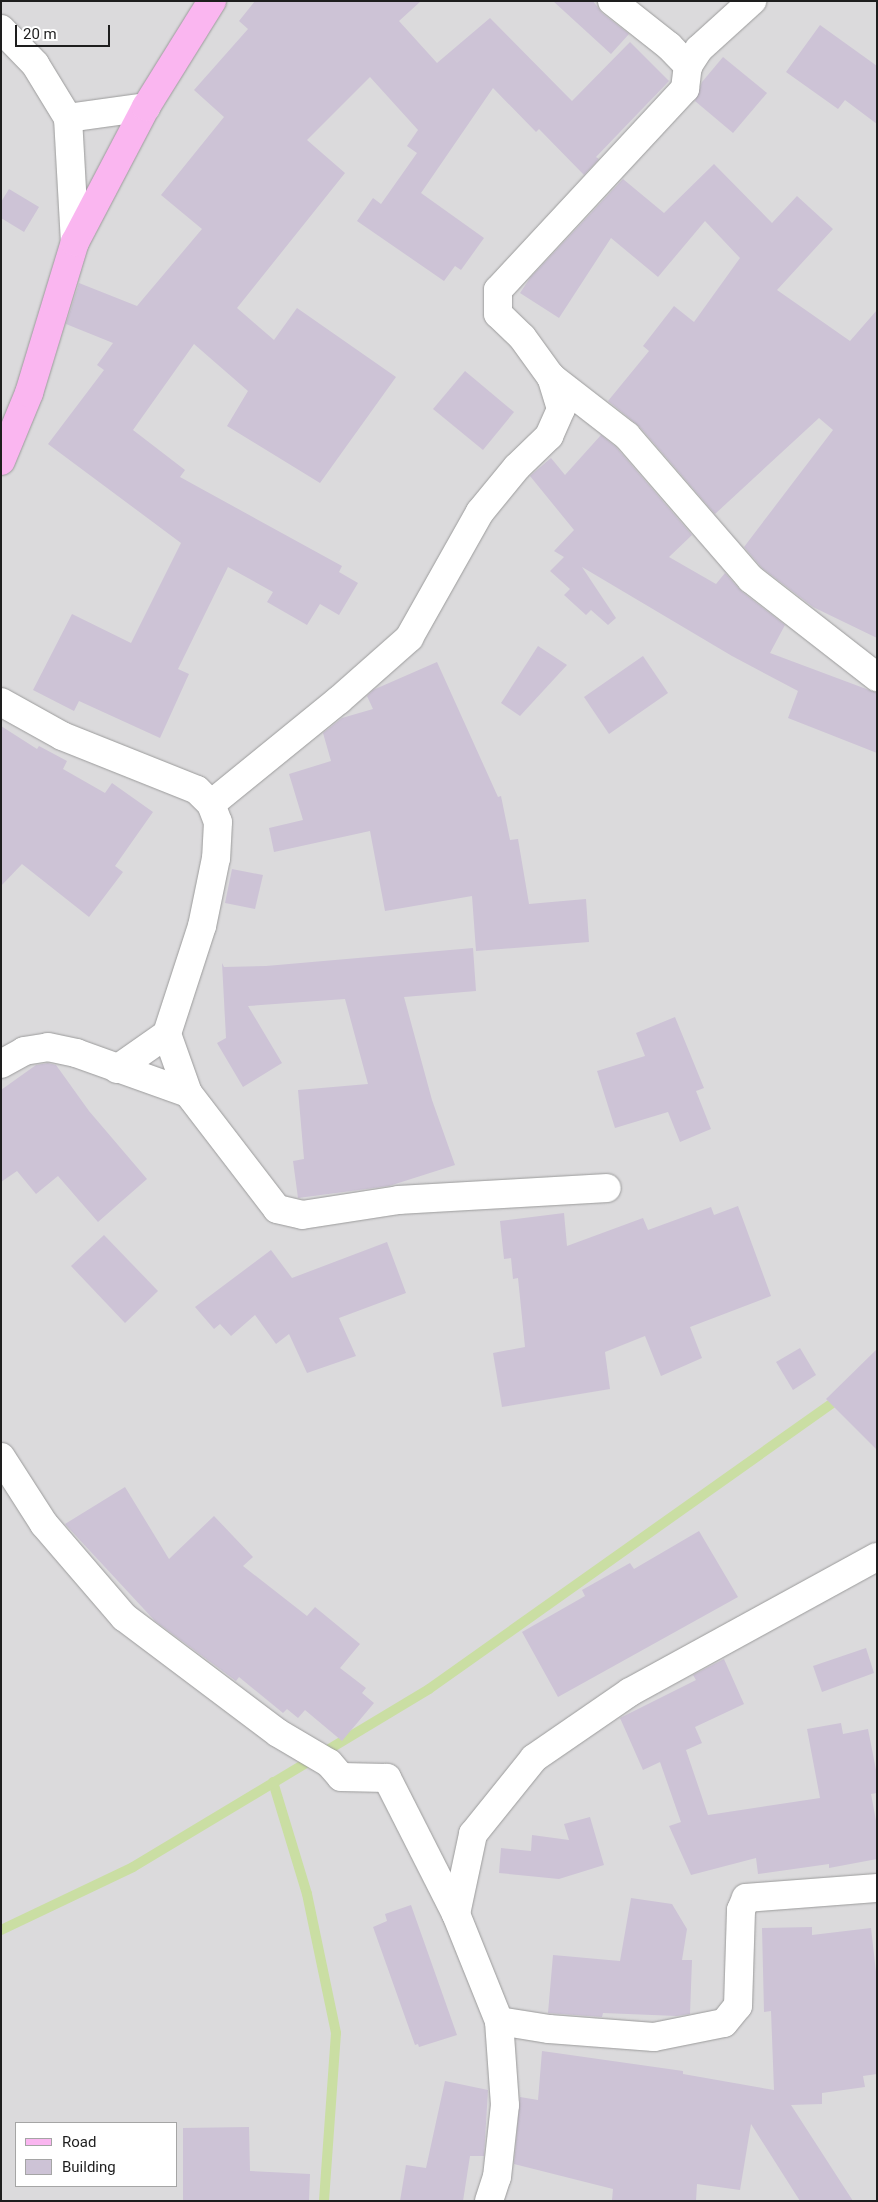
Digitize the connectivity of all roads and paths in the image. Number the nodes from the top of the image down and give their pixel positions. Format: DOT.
graph roads {
  1 [pos="212,1"];
  2 [pos="612,1"];
  3 [pos="752,1"];
  4 [pos="1,29"];
  5 [pos="688,66"];
  6 [pos="146,107"];
  7 [pos="68,118"];
  8 [pos="75,242"];
  9 [pos="551,377"];
  10 [pos="1,461"];
  11 [pos="877,677"];
  12 [pos="1,702"];
  13 [pos="211,804"];
  14 [pos="167,1034"];
  15 [pos="1,1064"];
  16 [pos="117,1069"];
  17 [pos="188,1093"];
  18 [pos="607,1188"];
  19 [pos="1,1457"];
  20 [pos="877,1556"];
  21 [pos="877,1888"];
  22 [pos="456,1914"];
  23 [pos="499,2021"];
  24 [pos="489,2201"];
  1 -- 6 [label="street"];
  2 -- 5 [label="street"];
  3 -- 5 [label="street"];
  4 -- 7 [label="street"];
  5 -- 9 [label="street"];
  6 -- 7 [label="street"];
  6 -- 8 [label="street"];
  7 -- 8 [label="street"];
  8 -- 10 [label="street"];
  9 -- 11 [label="street"];
  9 -- 13 [label="street"];
  12 -- 13 [label="street"];
  13 -- 14 [label="street"];
  14 -- 16 [label="street"];
  14 -- 17 [label="street"];
  15 -- 16 [label="street"];
  16 -- 17 [label="street"];
  17 -- 18 [label="street"];
  19 -- 22 [label="street"];
  20 -- 22 [label="street"];
  21 -- 23 [label="street"];
  22 -- 23 [label="street"];
  23 -- 24 [label="street"];
}
